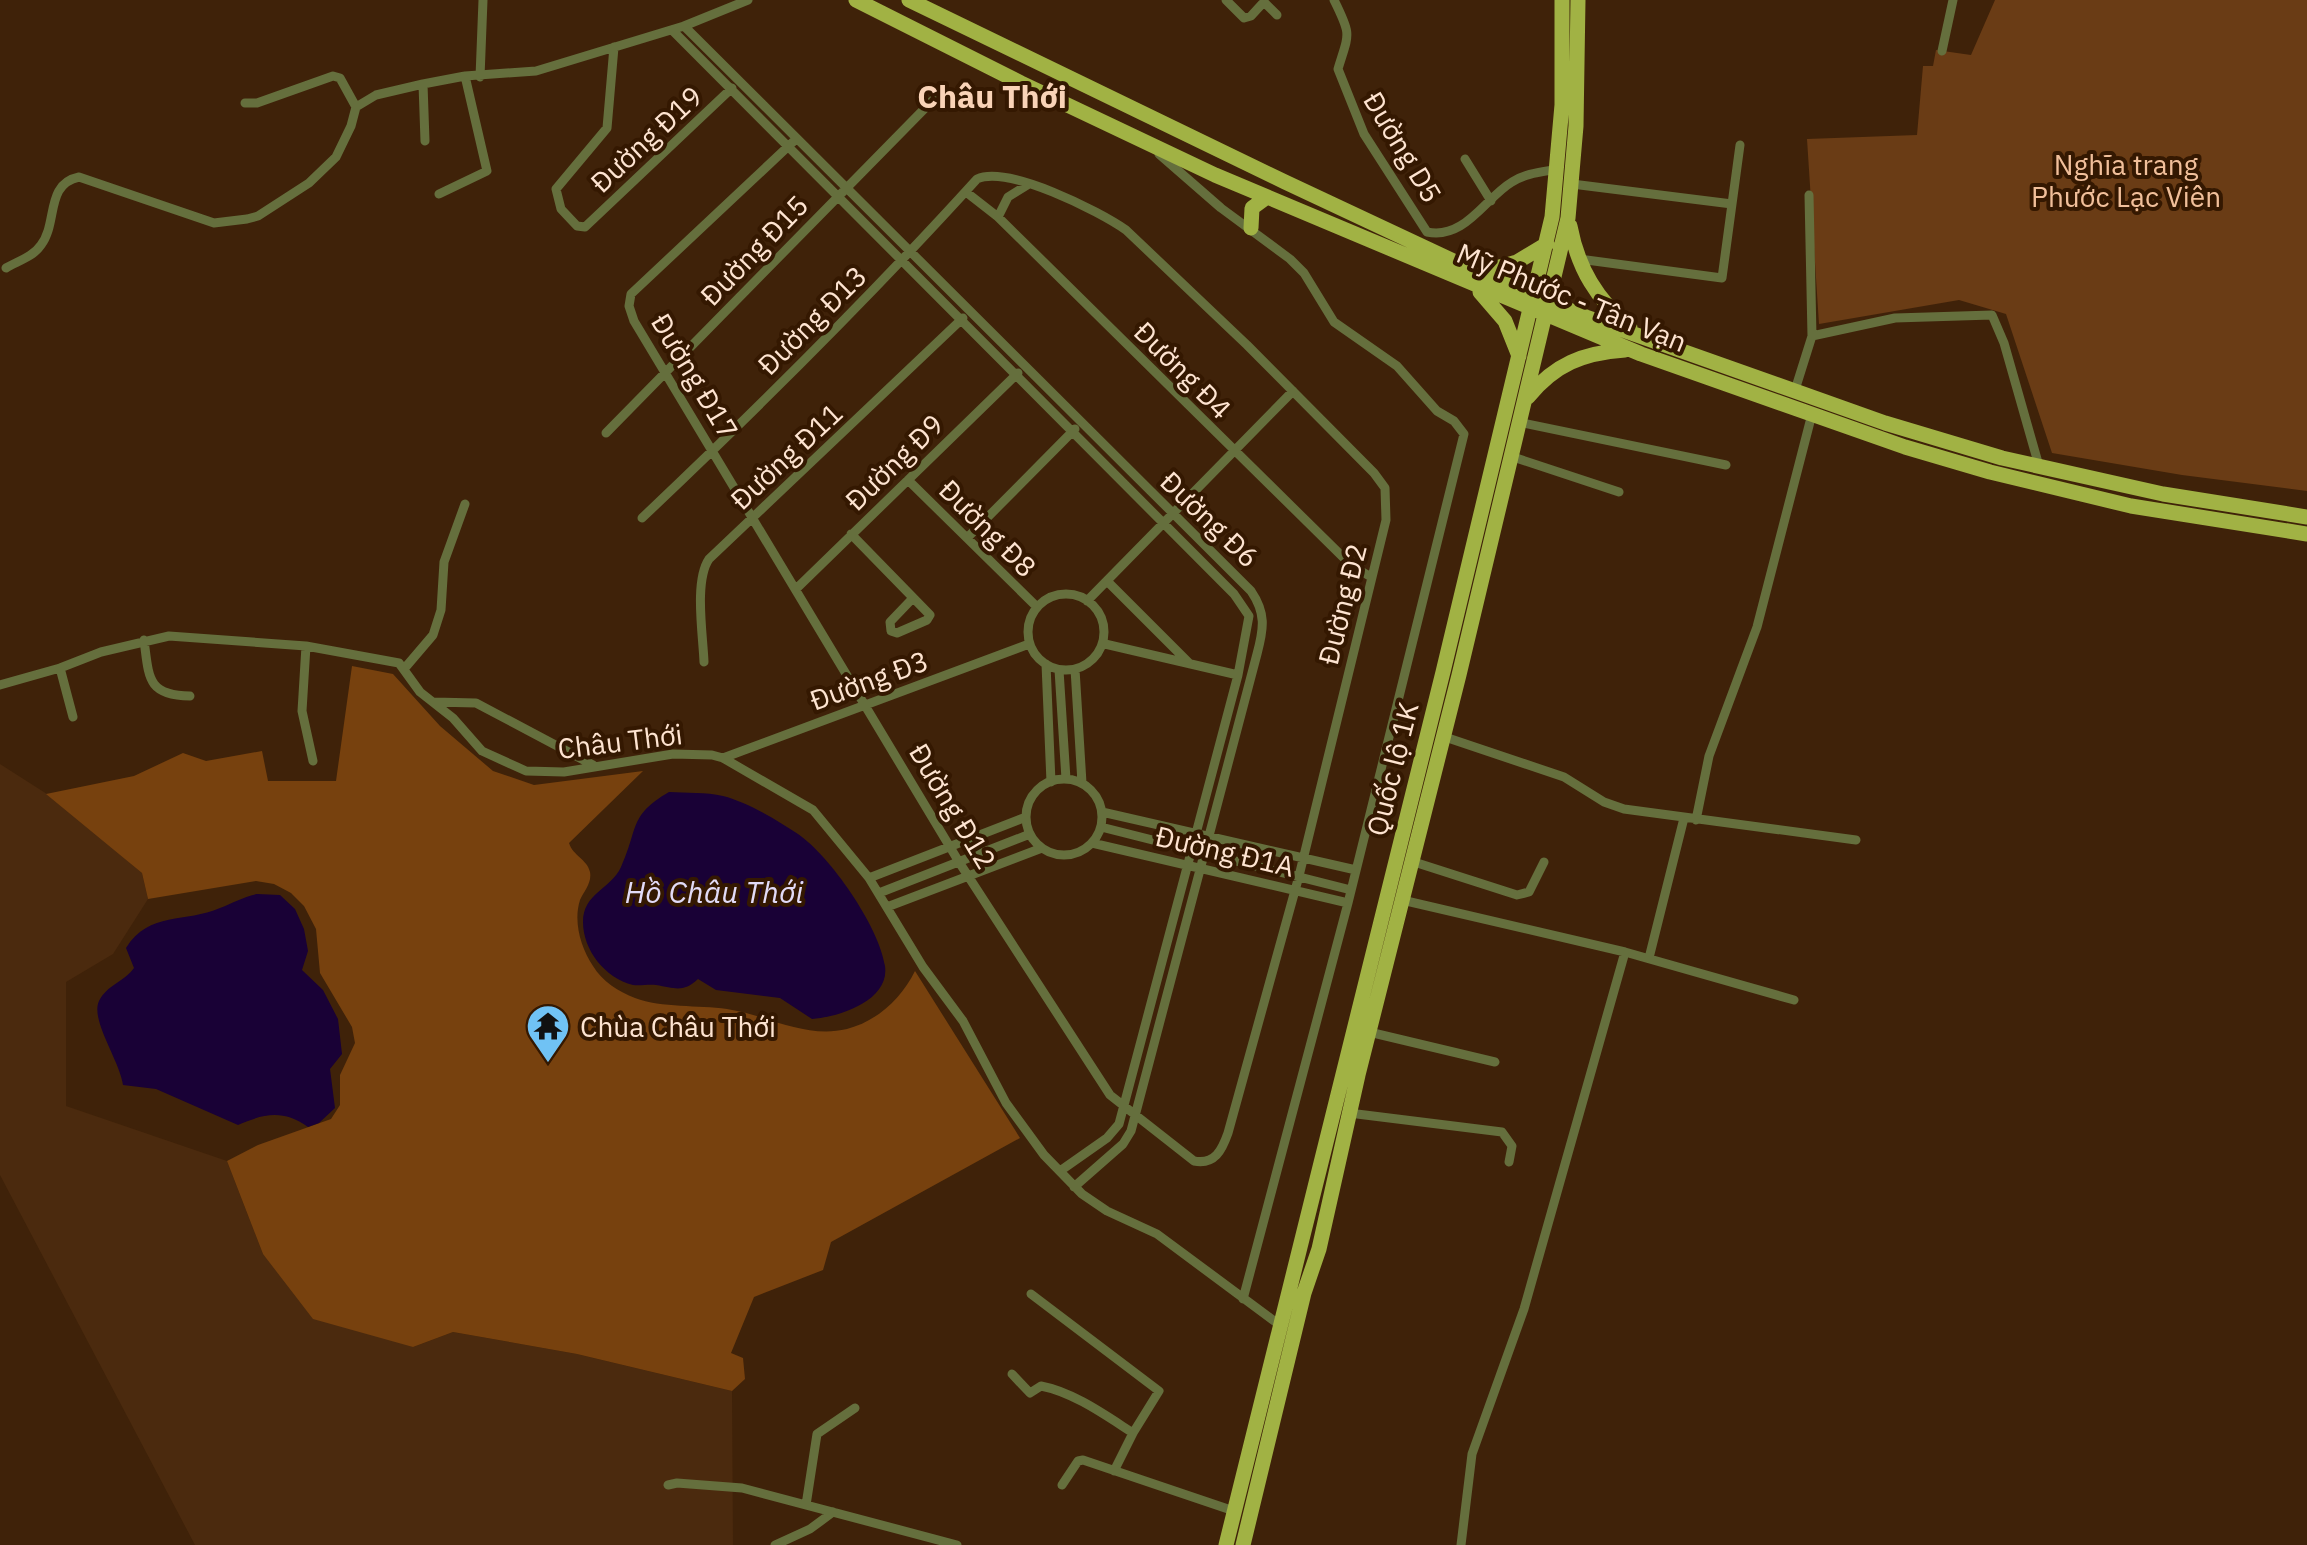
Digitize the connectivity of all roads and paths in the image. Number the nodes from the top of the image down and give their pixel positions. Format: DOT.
graph roads {
  1 [pos="483,0"];
  2 [pos="748,0"];
  3 [pos="856,0"];
  4 [pos="908,0"];
  5 [pos="1226,0"];
  6 [pos="1334,0"];
  7 [pos="1562,0"];
  8 [pos="1578,0"];
  9 [pos="1954,0"];
  10 [pos="1264,2"];
  11 [pos="1277,15"];
  12 [pos="684,26"];
  13 [pos="672,30"];
  14 [pos="614,47"];
  15 [pos="1942,51"];
  16 [pos="464,76"];
  17 [pos="480,77"];
  18 [pos="423,84"];
  19 [pos="734,86"];
  20 [pos="934,99"];
  21 [pos="245,103"];
  22 [pos="356,106"];
  23 [pos="425,142"];
  24 [pos="1145,142"];
  25 [pos="792,143"];
  26 [pos="1740,146"];
  27 [pos="1465,159"];
  28 [pos="1558,170"];
  29 [pos="1029,184"];
  30 [pos="1572,184"];
  31 [pos="842,192"];
  32 [pos="966,192"];
  33 [pos="439,194"];
  34 [pos="1808,196"];
  35 [pos="1267,197"];
  36 [pos="1491,201"];
  37 [pos="1732,204"];
  38 [pos="998,217"];
  39 [pos="1568,218"];
  40 [pos="1252,228"];
  41 [pos="1427,232"];
  42 [pos="1407,238"];
  43 [pos="1546,244"];
  44 [pos="907,257"];
  45 [pos="1577,258"];
  46 [pos="6,268"];
  47 [pos="1476,280"];
  48 [pos="1540,306"];
  49 [pos="965,317"];
  50 [pos="1637,334"];
  51 [pos="1812,336"];
  52 [pos="1629,350"];
  53 [pos="1519,356"];
  54 [pos="667,371"];
  55 [pos="1020,371"];
  56 [pos="1795,390"];
  57 [pos="1293,391"];
  58 [pos="1523,404"];
  59 [pos="1812,414"];
  60 [pos="1518,422"];
  61 [pos="1076,427"];
  62 [pos="606,433"];
  63 [pos="714,450"];
  64 [pos="1234,452"];
  65 [pos="1510,456"];
  66 [pos="1114,465"];
  67 [pos="1726,465"];
  68 [pos="2039,467"];
  69 [pos="908,480"];
  70 [pos="1619,492"];
  71 [pos="465,504"];
  72 [pos="1172,514"];
  73 [pos="2307,517"];
  74 [pos="642,518"];
  75 [pos="754,518"];
  76 [pos="1164,523"];
  77 [pos="852,534"];
  78 [pos="2307,534"];
  79 [pos="967,538"];
  80 [pos="1236,576"];
  81 [pos="1371,576"];
  82 [pos="1107,581"];
  83 [pos="1226,586"];
  84 [pos="796,588"];
  85 [pos="914,598"];
  86 [pos="1087,600"];
  87 [pos="1037,608"];
  88 [pos="144,640"];
  89 [pos="1030,644"];
  90 [pos="1105,644"];
  91 [pos="306,646"];
  92 [pos="1244,650"];
  93 [pos="1258,654"];
  94 [pos="704,662"];
  95 [pos="1046,664"];
  96 [pos="1190,664"];
  97 [pos="60,668"];
  98 [pos="1075,669"];
  99 [pos="404,670"];
  100 [pos="1059,670"];
  101 [pos="1238,675"];
  102 [pos="0,685"];
  103 [pos="190,696"];
  104 [pos="434,702"];
  105 [pos="866,705"];
  106 [pos="73,718"];
  107 [pos="1078,720"];
  108 [pos="1063,722"];
  109 [pos="1048,724"];
  110 [pos="1224,726"];
  111 [pos="1238,730"];
  112 [pos="1442,736"];
  113 [pos="724,758"];
  114 [pos="313,761"];
  115 [pos="596,766"];
  116 [pos="1066,779"];
  117 [pos="1050,782"];
  118 [pos="1082,784"];
  119 [pos="1102,812"];
  120 [pos="1026,817"];
  121 [pos="1690,819"];
  122 [pos="1101,826"];
  123 [pos="1030,834"];
  124 [pos="1196,834"];
  125 [pos="1211,838"];
  126 [pos="1856,840"];
  127 [pos="1092,844"];
  128 [pos="950,846"];
  129 [pos="1042,848"];
  130 [pos="1192,849"];
  131 [pos="1207,853"];
  132 [pos="1304,859"];
  133 [pos="1411,861"];
  134 [pos="959,862"];
  135 [pos="1544,862"];
  136 [pos="1187,866"];
  137 [pos="1202,869"];
  138 [pos="1356,870"];
  139 [pos="968,876"];
  140 [pos="1299,876"];
  141 [pos="869,878"];
  142 [pos="1296,890"];
  143 [pos="1351,890"];
  144 [pos="878,893"];
  145 [pos="1402,900"];
  146 [pos="1348,902"];
  147 [pos="888,907"];
  148 [pos="1168,942"];
  149 [pos="1182,946"];
  150 [pos="1625,952"];
  151 [pos="1649,958"];
  152 [pos="1794,1000"];
  153 [pos="1145,1030"];
  154 [pos="1159,1032"];
  155 [pos="1369,1032"];
  156 [pos="1494,1062"];
  157 [pos="1124,1108"];
  158 [pos="1349,1113"];
  159 [pos="1135,1114"];
  160 [pos="1510,1162"];
  161 [pos="1060,1171"];
  162 [pos="1074,1187"];
  163 [pos="1031,1294"];
  164 [pos="1243,1298"];
  165 [pos="1287,1328"];
  166 [pos="1012,1374"];
  167 [pos="855,1408"];
  168 [pos="1133,1433"];
  169 [pos="1114,1471"];
  170 [pos="668,1485"];
  171 [pos="1062,1485"];
  172 [pos="806,1505"];
  173 [pos="1234,1511"];
  174 [pos="833,1512"];
  175 [pos="775,1545"];
  176 [pos="956,1545"];
  177 [pos="1226,1545"];
  178 [pos="1243,1545"];
  179 [pos="1461,1545"];
  1 -- 17 [label="street"];
  2 -- 12 [label="street"];
  3 -- 24 [label="main road, Mỹ Phước - Tân Vạn"];
  4 -- 42 [label="main road, Mỹ Phước - Tân Vạn"];
  5 -- 10 [label="street"];
  6 -- 41 [label="street, Đường D5"];
  7 -- 28 [label="main road, Quốc lộ 1K"];
  8 -- 30 [label="main road, Quốc lộ 1K"];
  9 -- 15 [label="street"];
  10 -- 11 [label="street"];
  12 -- 13 [label="street"];
  12 -- 19 [label="street, Đường Đ6"];
  13 -- 14 [label="street"];
  13 -- 19 [label="street, Đường Đ6"];
  14 -- 17 [label="street"];
  14 -- 19 [label="street, Đường Đ19"];
  16 -- 17 [label="street"];
  16 -- 18 [label="street"];
  16 -- 33 [label="street"];
  18 -- 22 [label="street"];
  18 -- 23 [label="street"];
  19 -- 25 [label="street, Đường Đ6"];
  20 -- 31 [label="street, Đường Đ15"];
  21 -- 22 [label="street"];
  22 -- 46 [label="street"];
  24 -- 35 [label="main road, Mỹ Phước - Tân Vạn"];
  24 -- 40 [label="street"];
  25 -- 31 [label="street, Đường Đ6"];
  25 -- 54 [label="street, Đường Đ17"];
  26 -- 37 [label="street"];
  27 -- 36 [label="street"];
  28 -- 36 [label="street, Đường D5"];
  28 -- 43 [label="main road, Quốc lộ 1K"];
  29 -- 32 [label="street, Đường Đ2"];
  29 -- 38 [label="street"];
  29 -- 57 [label="street, Đường Đ2"];
  30 -- 37 [label="street"];
  30 -- 39 [label="main road, Quốc lộ 1K"];
  31 -- 44 [label="street, Đường Đ6"];
  31 -- 54 [label="street, Đường Đ15"];
  32 -- 38 [label="street, Đường Đ4"];
  32 -- 44 [label="street, Đường Đ13"];
  34 -- 51 [label="street"];
  35 -- 40 [label="main road"];
  35 -- 47 [label="main road, Mỹ Phước - Tân Vạn"];
  36 -- 41 [label="street, Đường D5"];
  37 -- 45 [label="street"];
  38 -- 64 [label="street, Đường Đ4"];
  39 -- 45 [label="main road"];
  39 -- 48 [label="main road, Quốc lộ 1K"];
  40 -- 138 [label="street"];
  41 -- 42 [label="street"];
  42 -- 47 [label="main road, Mỹ Phước - Tân Vạn"];
  43 -- 47 [label="main road"];
  43 -- 48 [label="main road, Quốc lộ 1K"];
  44 -- 49 [label="street, Đường Đ6"];
  44 -- 63 [label="street, Đường Đ13"];
  45 -- 50 [label="main road"];
  47 -- 48 [label="main road, Mỹ Phước - Tân Vạn"];
  47 -- 53 [label="main road"];
  48 -- 50 [label="main road, Mỹ Phước - Tân Vạn"];
  48 -- 52 [label="main road, Mỹ Phước - Tân Vạn"];
  48 -- 53 [label="main road, Quốc lộ 1K"];
  48 -- 58 [label="main road, Quốc lộ 1K"];
  49 -- 55 [label="street, Đường Đ6"];
  49 -- 75 [label="street, Đường Đ11"];
  50 -- 56 [label="main road, Mỹ Phước - Tân Vạn"];
  51 -- 56 [label="street"];
  51 -- 68 [label="street"];
  52 -- 58 [label="main road"];
  52 -- 59 [label="main road, Mỹ Phước - Tân Vạn"];
  53 -- 165 [label="main road, Quốc lộ 1K"];
  54 -- 62 [label="street, Đường Đ15"];
  54 -- 63 [label="street, Đường Đ17"];
  55 -- 61 [label="street, Đường Đ6"];
  55 -- 69 [label="street, Đường Đ9"];
  56 -- 68 [label="main road, Mỹ Phước - Tân Vạn"];
  57 -- 64 [label="street"];
  57 -- 81 [label="street, Đường Đ2"];
  58 -- 60 [label="main road, Quốc lộ 1K"];
  59 -- 78 [label="main road, Mỹ Phước - Tân Vạn"];
  59 -- 121 [label="street"];
  60 -- 65 [label="main road, Quốc lộ 1K"];
  60 -- 67 [label="street"];
  61 -- 66 [label="street, Đường Đ6"];
  61 -- 79 [label="street"];
  63 -- 74 [label="street, Đường Đ13"];
  63 -- 75 [label="street, Đường Đ17"];
  64 -- 72 [label="street"];
  64 -- 81 [label="street, Đường Đ4"];
  65 -- 70 [label="street"];
  65 -- 112 [label="main road, Quốc lộ 1K"];
  66 -- 72 [label="street, Đường Đ6"];
  66 -- 76 [label="street, Đường Đ6"];
  68 -- 73 [label="main road, Mỹ Phước - Tân Vạn"];
  69 -- 77 [label="street, Đường Đ9"];
  69 -- 79 [label="street, Đường Đ8"];
  71 -- 99 [label="street"];
  72 -- 76 [label="street"];
  72 -- 80 [label="street, Đường Đ6"];
  75 -- 84 [label="street, Đường Đ12"];
  75 -- 94 [label="street, Đường Đ11"];
  76 -- 82 [label="street"];
  76 -- 83 [label="street, Đường Đ6"];
  77 -- 84 [label="street, Đường Đ9"];
  77 -- 85 [label="street"];
  79 -- 87 [label="street, Đường Đ8"];
  80 -- 83 [label="street"];
  80 -- 93 [label="street, Đường Đ6"];
  81 -- 132 [label="street, Đường Đ2"];
  82 -- 86 [label="street"];
  82 -- 96 [label="street"];
  83 -- 92 [label="street, Đường Đ6"];
  84 -- 105 [label="street, Đường Đ12"];
  85 -- 85 [label="street"];
  86 -- 87 [label="street"];
  86 -- 90 [label="street"];
  87 -- 89 [label="street"];
  88 -- 91 [label="street, Châu Thới"];
  88 -- 97 [label="street, Châu Thới"];
  88 -- 103 [label="street"];
  89 -- 95 [label="street"];
  89 -- 105 [label="street, Đường Đ3"];
  90 -- 96 [label="street"];
  90 -- 98 [label="street"];
  91 -- 99 [label="street, Châu Thới"];
  91 -- 114 [label="street"];
  92 -- 93 [label="street"];
  92 -- 101 [label="street, Đường Đ6"];
  93 -- 111 [label="street, Đường Đ6"];
  95 -- 100 [label="street"];
  95 -- 109 [label="street"];
  96 -- 101 [label="street"];
  97 -- 102 [label="street, Châu Thới"];
  97 -- 106 [label="street"];
  98 -- 100 [label="street"];
  98 -- 107 [label="street"];
  99 -- 104 [label="street, Châu Thới"];
  100 -- 108 [label="street"];
  101 -- 110 [label="street, Đường Đ6"];
  104 -- 115 [label="street"];
  104 -- 115 [label="street, Châu Thới"];
  105 -- 113 [label="street, Đường Đ3"];
  105 -- 128 [label="street, Đường Đ12"];
  107 -- 108 [label="street"];
  107 -- 118 [label="street"];
  108 -- 109 [label="street"];
  108 -- 116 [label="street"];
  109 -- 117 [label="street"];
  110 -- 111 [label="street"];
  110 -- 124 [label="street, Đường Đ6"];
  111 -- 125 [label="street, Đường Đ6"];
  112 -- 121 [label="street"];
  112 -- 133 [label="main road, Quốc lộ 1K"];
  113 -- 115 [label="street, Châu Thới"];
  113 -- 141 [label="street, Châu Thới"];
  116 -- 117 [label="street"];
  116 -- 118 [label="street"];
  117 -- 120 [label="street"];
  118 -- 119 [label="street"];
  119 -- 122 [label="street"];
  119 -- 124 [label="street, Đường Đ1A"];
  120 -- 123 [label="street"];
  120 -- 128 [label="street"];
  121 -- 126 [label="street"];
  121 -- 151 [label="street"];
  122 -- 127 [label="street"];
  122 -- 130 [label="street, Đường Đ1A"];
  123 -- 129 [label="street"];
  123 -- 134 [label="street"];
  124 -- 125 [label="street, Đường Đ1A"];
  124 -- 130 [label="street, Đường Đ6"];
  125 -- 131 [label="street, Đường Đ6"];
  125 -- 132 [label="street, Đường Đ1A"];
  127 -- 129 [label="street"];
  127 -- 136 [label="street, Đường Đ1A"];
  128 -- 134 [label="street, Đường Đ12"];
  128 -- 141 [label="street"];
  129 -- 139 [label="street"];
  130 -- 131 [label="street, Đường Đ1A"];
  130 -- 136 [label="street, Đường Đ6"];
  131 -- 137 [label="street, Đường Đ6"];
  131 -- 140 [label="street, Đường Đ1A"];
  132 -- 138 [label="street, Đường Đ1A"];
  132 -- 140 [label="street, Đường Đ2"];
  133 -- 135 [label="street"];
  133 -- 145 [label="main road, Quốc lộ 1K"];
  134 -- 139 [label="street, Đường Đ12"];
  134 -- 144 [label="street"];
  136 -- 137 [label="street, Đường Đ1A"];
  136 -- 148 [label="street, Đường Đ6"];
  137 -- 142 [label="street, Đường Đ1A"];
  137 -- 149 [label="street, Đường Đ6"];
  138 -- 143 [label="street"];
  139 -- 147 [label="street"];
  139 -- 157 [label="street, Đường Đ12"];
  140 -- 142 [label="street, Đường Đ2"];
  140 -- 143 [label="street, Đường Đ1A"];
  141 -- 144 [label="street, Châu Thới"];
  142 -- 146 [label="street, Đường Đ1A"];
  142 -- 159 [label="street, Đường Đ2"];
  143 -- 146 [label="street"];
  144 -- 147 [label="street, Châu Thới"];
  145 -- 150 [label="street"];
  145 -- 155 [label="main road, Quốc lộ 1K"];
  146 -- 164 [label="street"];
  147 -- 161 [label="street, Châu Thới"];
  148 -- 149 [label="street"];
  148 -- 153 [label="street, Đường Đ6"];
  149 -- 154 [label="street, Đường Đ6"];
  150 -- 151 [label="street"];
  150 -- 179 [label="street"];
  151 -- 152 [label="street"];
  153 -- 154 [label="street"];
  153 -- 157 [label="street, Đường Đ6"];
  154 -- 159 [label="street, Đường Đ6"];
  155 -- 156 [label="street"];
  155 -- 158 [label="main road, Quốc lộ 1K"];
  157 -- 159 [label="street"];
  157 -- 161 [label="street, Đường Đ6"];
  158 -- 160 [label="street"];
  158 -- 165 [label="main road, Quốc lộ 1K"];
  159 -- 162 [label="street, Đường Đ6"];
  161 -- 162 [label="street, Châu Thới"];
  162 -- 164 [label="street, Châu Thới"];
  163 -- 168 [label="street"];
  164 -- 165 [label="street, Châu Thới"];
  165 -- 173 [label="main road, Quốc lộ 1K"];
  165 -- 178 [label="main road, Quốc lộ 1K"];
  166 -- 168 [label="street"];
  167 -- 172 [label="street"];
  168 -- 169 [label="street"];
  169 -- 171 [label="street"];
  169 -- 173 [label="street"];
  170 -- 172 [label="street"];
  172 -- 174 [label="street"];
  173 -- 177 [label="main road, Quốc lộ 1K"];
  174 -- 175 [label="street"];
  174 -- 176 [label="street"];
}
